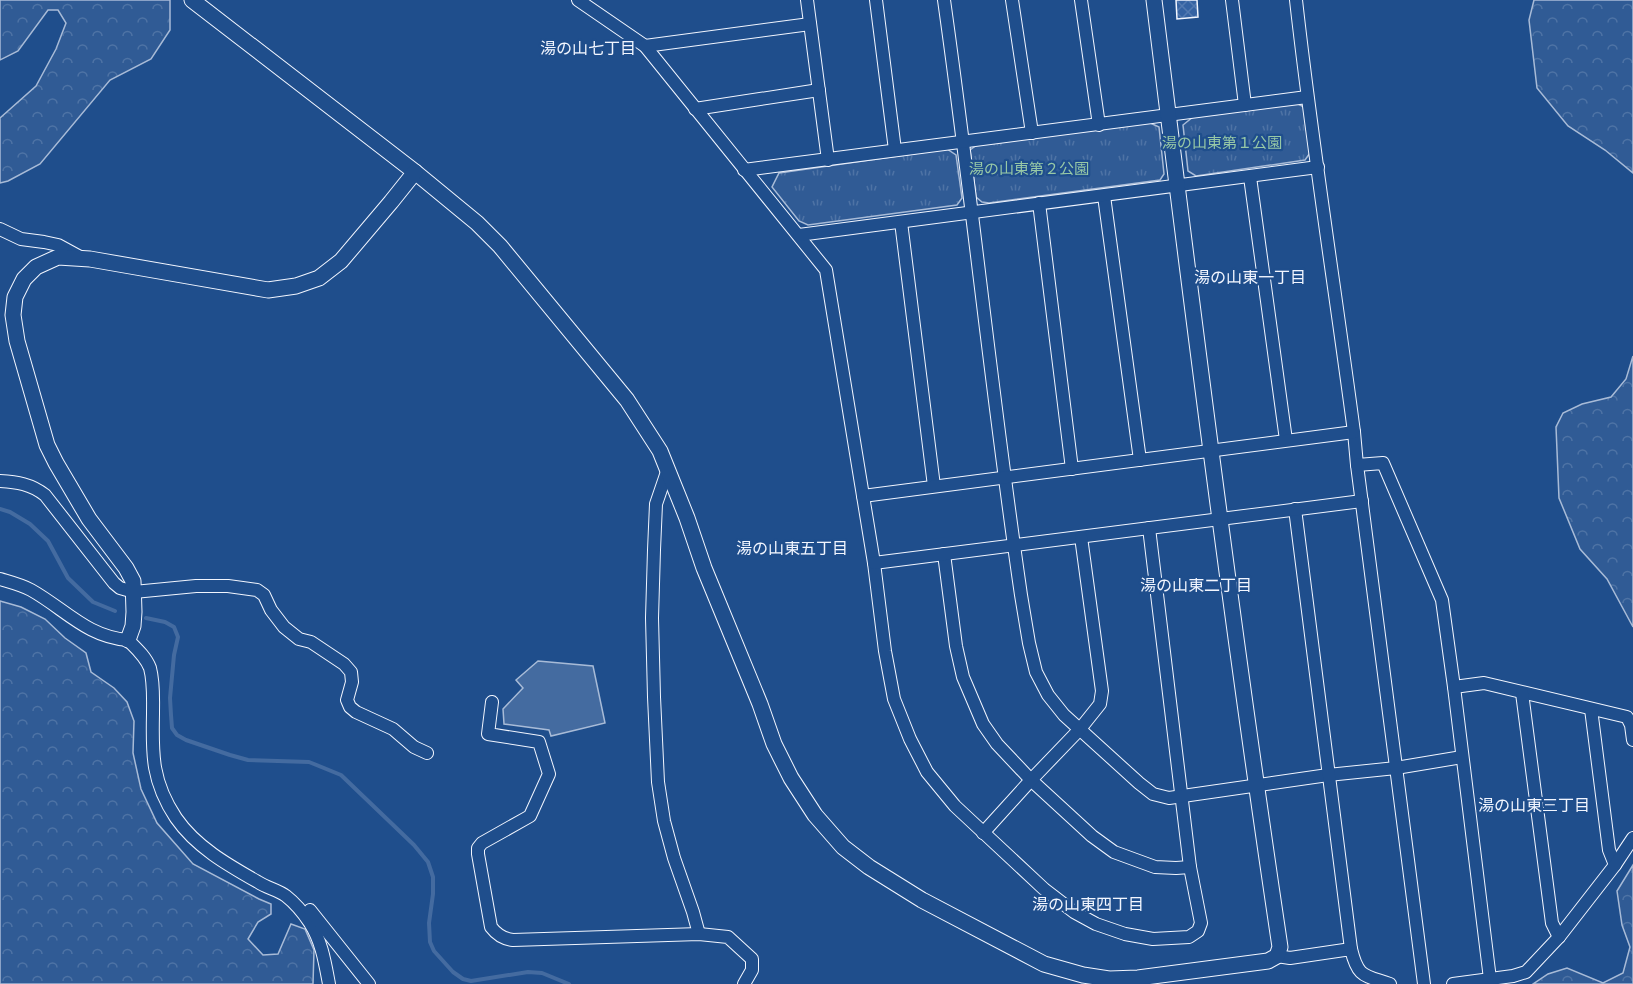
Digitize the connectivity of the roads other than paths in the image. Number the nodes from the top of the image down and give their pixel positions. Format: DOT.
graph roads {
  1 [pos="192,0"];
  2 [pos="578,0"];
  3 [pos="807,0"];
  4 [pos="876,0"];
  5 [pos="944,0"];
  6 [pos="1012,0"];
  7 [pos="1081,0"];
  8 [pos="1154,0"];
  9 [pos="1232,0"];
  10 [pos="1296,0"];
  11 [pos="810,24"];
  12 [pos="645,46"];
  13 [pos="819,90"];
  14 [pos="1307,97"];
  15 [pos="1245,105"];
  16 [pos="694,109"];
  17 [pos="1168,115"];
  18 [pos="1099,124"];
  19 [pos="1032,133"];
  20 [pos="964,142"];
  21 [pos="895,150"];
  22 [pos="828,160"];
  23 [pos="1318,166"];
  24 [pos="744,170"];
  25 [pos="415,172"];
  26 [pos="1250,177"];
  27 [pos="1178,185"];
  28 [pos="1104,196"];
  29 [pos="1039,203"];
  30 [pos="970,212"];
  31 [pos="902,222"];
  32 [pos="0,229"];
  33 [pos="799,235"];
  34 [pos="83,259"];
  35 [pos="1354,432"];
  36 [pos="1286,440"];
  37 [pos="1211,451"];
  38 [pos="1140,460"];
  39 [pos="1357,465"];
  40 [pos="668,469"];
  41 [pos="1072,469"];
  42 [pos="1004,478"];
  43 [pos="0,481"];
  44 [pos="934,486"];
  45 [pos="863,495"];
  46 [pos="1362,501"];
  47 [pos="1294,509"];
  48 [pos="1219,519"];
  49 [pos="1149,528"];
  50 [pos="1081,537"];
  51 [pos="1013,544"];
  52 [pos="944,554"];
  53 [pos="873,563"];
  54 [pos="0,579"];
  55 [pos="134,592"];
  56 [pos="128,640"];
  57 [pos="1454,687"];
  58 [pos="1522,693"];
  59 [pos="492,702"];
  60 [pos="1591,709"];
  61 [pos="1080,729"];
  62 [pos="1633,740"];
  63 [pos="427,753"];
  64 [pos="1462,757"];
  65 [pos="1396,768"];
  66 [pos="1328,775"];
  67 [pos="1031,780"];
  68 [pos="1256,787"];
  69 [pos="1182,796"];
  70 [pos="983,833"];
  71 [pos="1633,838"];
  72 [pos="1615,865"];
  73 [pos="1190,867"];
  74 [pos="286,896"];
  75 [pos="699,934"];
  76 [pos="1559,937"];
  77 [pos="1351,949"];
  78 [pos="1277,956"];
  79 [pos="1490,979"];
  80 [pos="329,984"];
  81 [pos="369,984"];
  82 [pos="744,984"];
  83 [pos="1390,984"];
  84 [pos="1424,984"];
  85 [pos="1453,984"];
  1 -- 25 [label="street"];
  2 -- 12 [label="street"];
  3 -- 11 [label="street"];
  4 -- 21 [label="street"];
  5 -- 20 [label="street"];
  6 -- 19 [label="street"];
  7 -- 18 [label="street"];
  8 -- 17 [label="street"];
  9 -- 15 [label="street"];
  10 -- 14 [label="street"];
  11 -- 12 [label="street"];
  11 -- 13 [label="street"];
  12 -- 16 [label="street"];
  13 -- 16 [label="street"];
  13 -- 22 [label="street"];
  14 -- 15 [label="street"];
  14 -- 23 [label="street"];
  15 -- 17 [label="street"];
  16 -- 24 [label="street"];
  17 -- 18 [label="street"];
  17 -- 27 [label="street"];
  18 -- 19 [label="street"];
  19 -- 20 [label="street"];
  20 -- 21 [label="street"];
  20 -- 30 [label="street"];
  21 -- 22 [label="street"];
  22 -- 24 [label="street"];
  23 -- 26 [label="street"];
  23 -- 35 [label="street"];
  24 -- 33 [label="street"];
  25 -- 34 [label="street"];
  25 -- 40 [label="street"];
  26 -- 27 [label="street"];
  26 -- 36 [label="street"];
  27 -- 28 [label="street"];
  27 -- 37 [label="street"];
  28 -- 29 [label="street"];
  28 -- 38 [label="street"];
  29 -- 30 [label="street"];
  29 -- 41 [label="street"];
  30 -- 31 [label="street"];
  30 -- 42 [label="street"];
  31 -- 33 [label="street"];
  31 -- 44 [label="street"];
  32 -- 34 [label="street"];
  33 -- 45 [label="street"];
  34 -- 55 [label="street"];
  35 -- 36 [label="street"];
  35 -- 39 [label="street"];
  36 -- 37 [label="street"];
  37 -- 38 [label="street"];
  37 -- 48 [label="street"];
  38 -- 41 [label="street"];
  39 -- 46 [label="street"];
  39 -- 57 [label="street"];
  40 -- 75 [label="street"];
  40 -- 78 [label="street"];
  41 -- 42 [label="street"];
  42 -- 44 [label="street"];
  42 -- 51 [label="street"];
  43 -- 55 [label="street"];
  44 -- 45 [label="street"];
  45 -- 53 [label="street"];
  46 -- 47 [label="street"];
  46 -- 65 [label="street"];
  47 -- 48 [label="street"];
  47 -- 66 [label="street"];
  48 -- 49 [label="street"];
  48 -- 68 [label="street"];
  49 -- 50 [label="street"];
  49 -- 69 [label="street"];
  50 -- 51 [label="street"];
  50 -- 61 [label="street"];
  51 -- 52 [label="street"];
  51 -- 61 [label="street"];
  52 -- 53 [label="street"];
  52 -- 67 [label="street"];
  53 -- 70 [label="street"];
  54 -- 56 [label="street"];
  55 -- 56 [label="street"];
  55 -- 63 [label="street"];
  56 -- 74 [label="street"];
  57 -- 58 [label="street"];
  57 -- 64 [label="street"];
  58 -- 60 [label="street"];
  58 -- 76 [label="street"];
  59 -- 75 [label="street"];
  60 -- 62 [label="street"];
  60 -- 72 [label="street"];
  61 -- 67 [label="street"];
  61 -- 69 [label="street"];
  64 -- 65 [label="street"];
  64 -- 79 [label="street"];
  65 -- 66 [label="street"];
  65 -- 84 [label="street"];
  66 -- 68 [label="street"];
  66 -- 77 [label="street"];
  67 -- 70 [label="street"];
  67 -- 73 [label="street"];
  68 -- 69 [label="street"];
  68 -- 78 [label="street"];
  69 -- 73 [label="street"];
  70 -- 73 [label="street"];
  71 -- 72 [label="street"];
  72 -- 76 [label="street"];
  74 -- 80 [label="street"];
  74 -- 81 [label="street"];
  75 -- 82 [label="street"];
  76 -- 79 [label="street"];
  77 -- 78 [label="street"];
  77 -- 83 [label="street"];
  79 -- 85 [label="street"];
}
